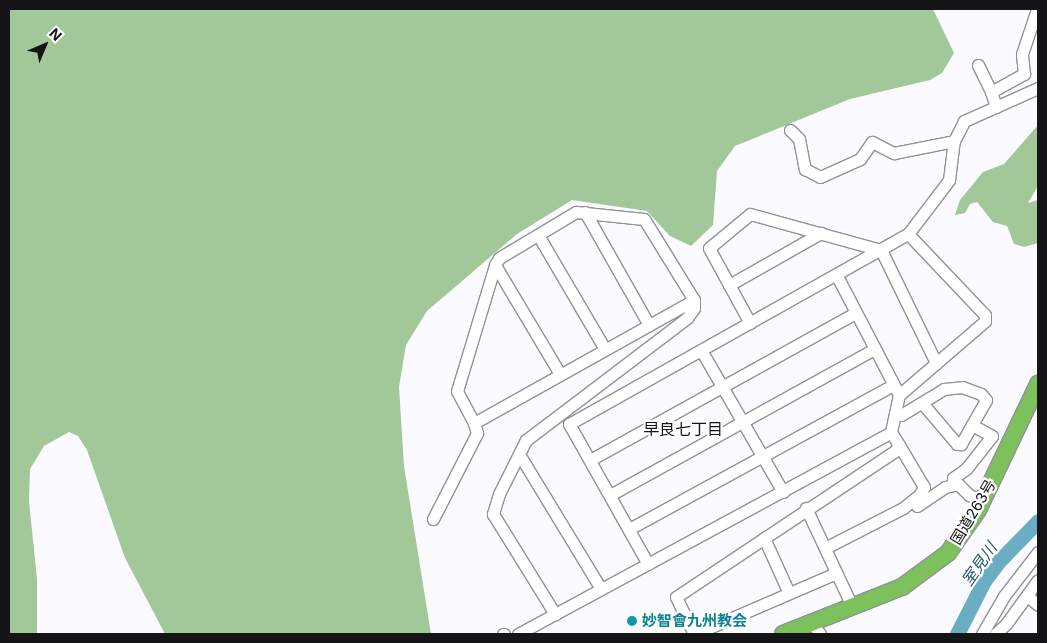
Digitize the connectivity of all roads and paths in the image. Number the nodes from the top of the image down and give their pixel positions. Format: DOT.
graph roads {
  1 [pos="1037,9"];
  2 [pos="978,65"];
  3 [pos="1038,88"];
  4 [pos="992,92"];
  5 [pos="996,107"];
  6 [pos="790,130"];
  7 [pos="954,141"];
  8 [pos="585,212"];
  9 [pos="820,233"];
  10 [pos="908,234"];
  11 [pos="538,235"];
  12 [pos="881,250"];
  13 [pos="495,266"];
  14 [pos="837,276"];
  15 [pos="729,285"];
  16 [pos="694,300"];
  17 [pos="856,313"];
  18 [pos="750,323"];
  19 [pos="648,325"];
  20 [pos="605,349"];
  21 [pos="874,349"];
  22 [pos="701,350"];
  23 [pos="936,363"];
  24 [pos="560,374"];
  25 [pos="1038,384"];
  26 [pos="722,387"];
  27 [pos="896,390"];
  28 [pos="922,403"];
  29 [pos="562,414"];
  30 [pos="895,414"];
  31 [pos="742,422"];
  32 [pos="474,423"];
  33 [pos="569,424"];
  34 [pos="972,425"];
  35 [pos="891,432"];
  36 [pos="899,445"];
  37 [pos="519,454"];
  38 [pos="762,456"];
  39 [pos="590,460"];
  40 [pos="953,485"];
  41 [pos="783,492"];
  42 [pos="610,495"];
  43 [pos="983,501"];
  44 [pos="806,508"];
  45 [pos="909,513"];
  46 [pos="433,519"];
  47 [pos="629,528"];
  48 [pos="764,538"];
  49 [pos="825,548"];
  50 [pos="1038,552"];
  51 [pos="648,564"];
  52 [pos="836,573"];
  53 [pos="1038,580"];
  54 [pos="600,589"];
  55 [pos="790,593"];
  56 [pos="1027,596"];
  57 [pos="1038,605"];
  58 [pos="852,606"];
  59 [pos="555,614"];
  60 [pos="816,628"];
  61 [pos="518,634"];
  62 [pos="694,634"];
  63 [pos="783,634"];
  64 [pos="982,634"];
  65 [pos="995,634"];
  1 -- 4 [label="street"];
  2 -- 4 [label="street"];
  3 -- 5 [label="street"];
  4 -- 5 [label="street"];
  5 -- 7 [label="street"];
  6 -- 7 [label="street"];
  7 -- 10 [label="street"];
  8 -- 11 [label="street"];
  8 -- 16 [label="street"];
  8 -- 19 [label="street"];
  9 -- 12 [label="street"];
  9 -- 15 [label="street"];
  9 -- 15 [label="street"];
  10 -- 12 [label="street"];
  10 -- 23 [label="street"];
  11 -- 13 [label="street"];
  11 -- 20 [label="street"];
  12 -- 14 [label="street"];
  12 -- 23 [label="street"];
  13 -- 24 [label="street"];
  13 -- 32 [label="street"];
  14 -- 17 [label="street"];
  14 -- 18 [label="street"];
  15 -- 18 [label="street"];
  16 -- 19 [label="street"];
  16 -- 29 [label="street"];
  17 -- 21 [label="street"];
  17 -- 26 [label="street"];
  18 -- 22 [label="street"];
  19 -- 20 [label="street"];
  20 -- 24 [label="street"];
  21 -- 27 [label="street"];
  21 -- 31 [label="street"];
  22 -- 26 [label="street"];
  22 -- 33 [label="street"];
  23 -- 27 [label="street"];
  24 -- 32 [label="street"];
  25 -- 43 [label="highway, 国道263号"];
  26 -- 31 [label="street"];
  26 -- 39 [label="street"];
  27 -- 30 [label="street"];
  27 -- 38 [label="street"];
  28 -- 30 [label="street"];
  28 -- 34 [label="street"];
  28 -- 34 [label="street"];
  29 -- 33 [label="street"];
  29 -- 37 [label="street"];
  30 -- 35 [label="street"];
  31 -- 38 [label="street"];
  31 -- 42 [label="street"];
  32 -- 46 [label="street"];
  33 -- 39 [label="street"];
  34 -- 40 [label="street"];
  35 -- 36 [label="street"];
  35 -- 41 [label="street"];
  36 -- 44 [label="street"];
  36 -- 49 [label="street"];
  37 -- 54 [label="street"];
  37 -- 59 [label="street"];
  38 -- 41 [label="street"];
  38 -- 47 [label="street"];
  39 -- 42 [label="street"];
  40 -- 43 [label="street"];
  40 -- 45 [label="street"];
  41 -- 51 [label="street"];
  42 -- 47 [label="street"];
  43 -- 58 [label="highway, 国道263号"];
  44 -- 48 [label="street"];
  44 -- 49 [label="street"];
  47 -- 51 [label="street"];
  48 -- 55 [label="street"];
  48 -- 62 [label="street"];
  49 -- 52 [label="street"];
  50 -- 64 [label="street"];
  51 -- 54 [label="street"];
  52 -- 55 [label="street"];
  52 -- 58 [label="street"];
  53 -- 56 [label="street"];
  54 -- 59 [label="street"];
  55 -- 62 [label="street"];
  56 -- 57 [label="street"];
  56 -- 65 [label="street"];
  58 -- 60 [label="highway, 国道263号"];
  59 -- 61 [label="street"];
  60 -- 63 [label="highway, 国道263号"];
}
